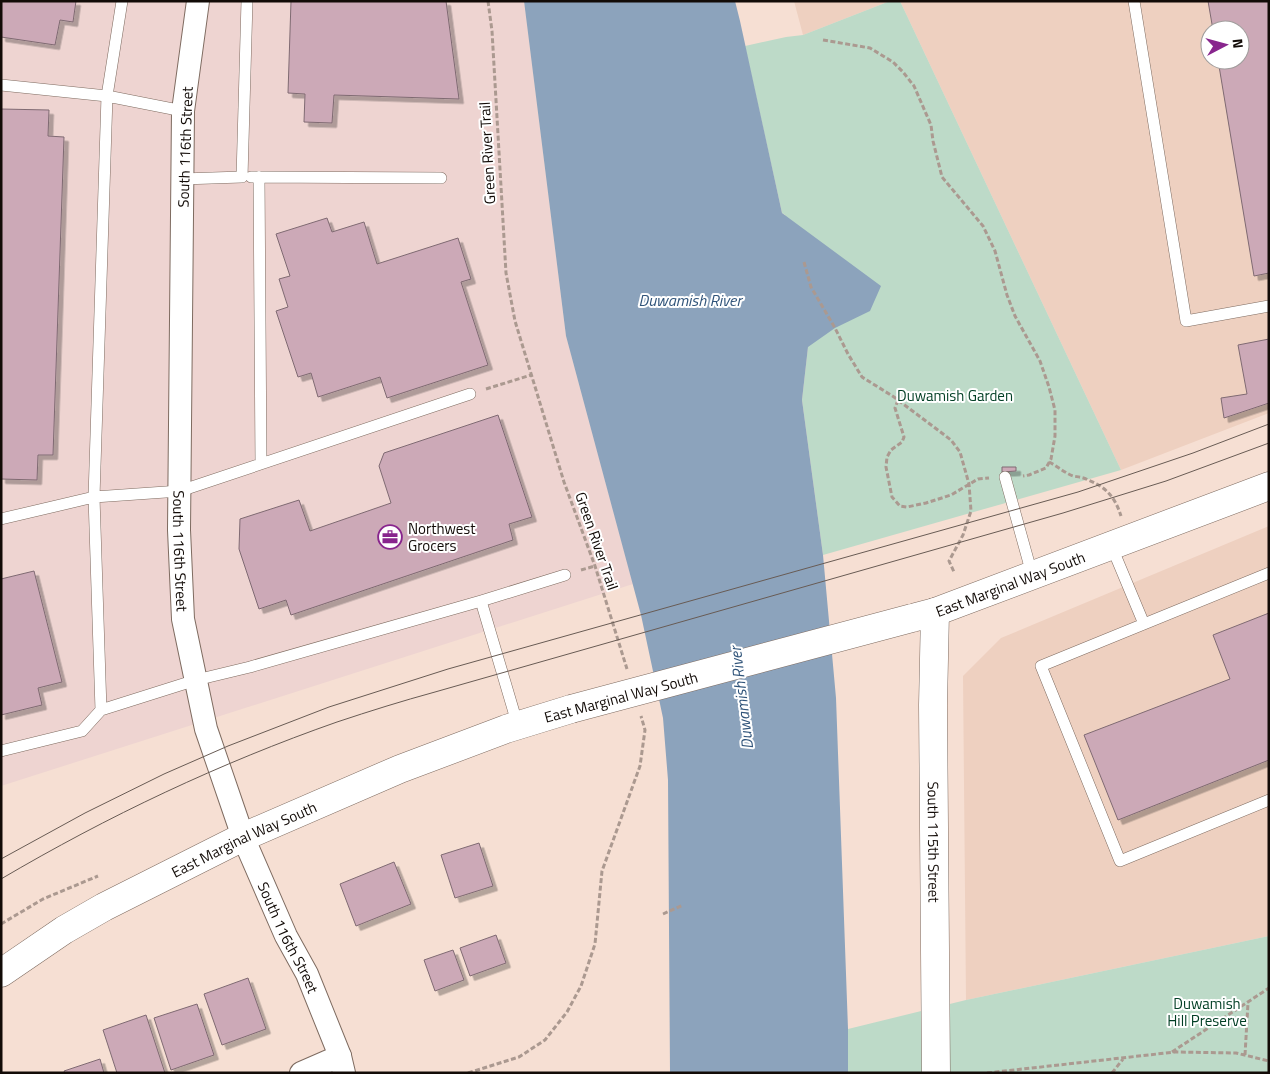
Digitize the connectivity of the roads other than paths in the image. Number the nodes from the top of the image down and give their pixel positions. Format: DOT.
graph roads {
  1 [pos="122,1"];
  2 [pos="198,1"];
  3 [pos="248,1"];
  4 [pos="1134,1"];
  5 [pos="1,85"];
  6 [pos="107,96"];
  7 [pos="183,111"];
  8 [pos="242,177"];
  9 [pos="258,177"];
  10 [pos="182,178"];
  11 [pos="441,178"];
  12 [pos="1269,306"];
  13 [pos="470,394"];
  14 [pos="262,464"];
  15 [pos="1005,477"];
  16 [pos="1269,486"];
  17 [pos="180,492"];
  18 [pos="94,497"];
  19 [pos="1,519"];
  20 [pos="1111,545"];
  21 [pos="1269,572"];
  22 [pos="1032,574"];
  23 [pos="565,575"];
  24 [pos="481,601"];
  25 [pos="923,615"];
  26 [pos="1144,624"];
  27 [pos="196,680"];
  28 [pos="102,710"];
  29 [pos="518,726"];
  30 [pos="1,751"];
  31 [pos="1269,800"];
  32 [pos="243,837"];
  33 [pos="1,973"];
  34 [pos="342,1064"];
  35 [pos="301,1073"];
  36 [pos="936,1073"];
  1 -- 6 [label="lane"];
  2 -- 7 [label="street, South 116th Street"];
  3 -- 8 [label="lane"];
  4 -- 12 [label="lane"];
  5 -- 6 [label="lane"];
  6 -- 7 [label="lane"];
  6 -- 18 [label="lane"];
  7 -- 10 [label="street, South 116th Street"];
  8 -- 9 [label="lane"];
  8 -- 10 [label="lane"];
  9 -- 11 [label="lane"];
  9 -- 14 [label="lane"];
  10 -- 17 [label="street, South 116th Street"];
  13 -- 14 [label="lane"];
  14 -- 17 [label="lane"];
  15 -- 22 [label="lane"];
  16 -- 20 [label="street, East Marginal Way South"];
  17 -- 18 [label="lane"];
  17 -- 27 [label="street, South 116th Street"];
  18 -- 19 [label="lane"];
  18 -- 28 [label="lane"];
  20 -- 22 [label="street, East Marginal Way South"];
  20 -- 26 [label="lane"];
  21 -- 26 [label="lane"];
  22 -- 25 [label="street, East Marginal Way South"];
  23 -- 24 [label="lane"];
  24 -- 27 [label="lane"];
  24 -- 29 [label="lane"];
  25 -- 29 [label="street, East Marginal Way South, bridge"];
  25 -- 36 [label="street, South 115th Street"];
  26 -- 31 [label="lane"];
  27 -- 28 [label="lane"];
  27 -- 32 [label="street, South 116th Street"];
  28 -- 30 [label="lane"];
  29 -- 32 [label="street, East Marginal Way South"];
  32 -- 33 [label="street, East Marginal Way South"];
  32 -- 34 [label="street, South 116th Street"];
  34 -- 35 [label="street"];
}
